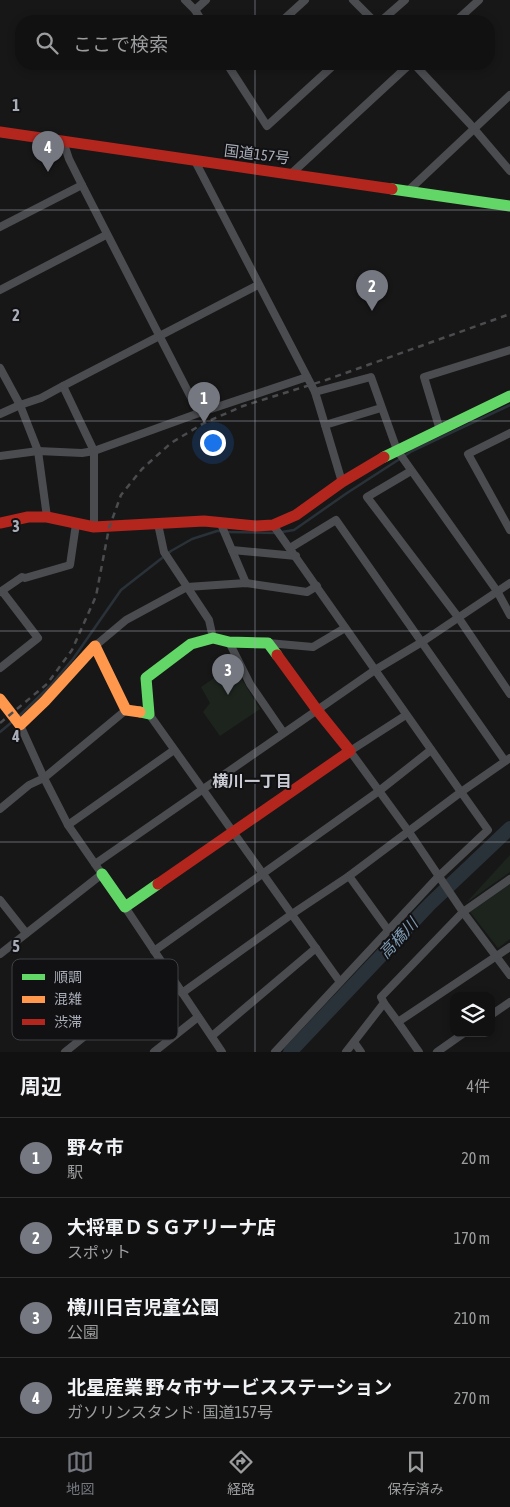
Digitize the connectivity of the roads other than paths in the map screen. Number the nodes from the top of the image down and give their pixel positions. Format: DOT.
graph roads {
  1 [pos="185,0"];
  2 [pos="206,0"];
  3 [pos="305,0"];
  4 [pos="353,0"];
  5 [pos="404,0"];
  6 [pos="480,0"];
  7 [pos="195,10"];
  8 [pos="198,15"];
  9 [pos="289,15"];
  10 [pos="368,15"];
  11 [pos="388,15"];
  12 [pos="463,15"];
  13 [pos="234,70"];
  14 [pos="329,70"];
  15 [pos="405,70"];
  16 [pos="418,70"];
  17 [pos="510,95"];
  18 [pos="474,128"];
  19 [pos="0,132"];
  20 [pos="63,141"];
  21 [pos="195,160"];
  22 [pos="510,171"];
  23 [pos="292,173"];
  24 [pos="82,185"];
  25 [pos="409,190"];
  26 [pos="510,206"];
  27 [pos="0,227"];
  28 [pos="106,235"];
  29 [pos="258,285"];
  30 [pos="0,290"];
  31 [pos="159,336"];
  32 [pos="510,350"];
  33 [pos="0,368"];
  34 [pos="307,377"];
  35 [pos="63,386"];
  36 [pos="315,392"];
  37 [pos="510,396"];
  38 [pos="20,405"];
  39 [pos="381,408"];
  40 [pos="199,413"];
  41 [pos="0,414"];
  42 [pos="325,425"];
  43 [pos="440,430"];
  44 [pos="509,436"];
  45 [pos="38,451"];
  46 [pos="94,451"];
  47 [pos="400,454"];
  48 [pos="0,456"];
  49 [pos="411,471"];
  50 [pos="342,482"];
  51 [pos="47,517"];
  52 [pos="0,523"];
  53 [pos="76,524"];
  54 [pos="158,524"];
  55 [pos="221,524"];
  56 [pos="94,528"];
  57 [pos="277,530"];
  58 [pos="510,530"];
  59 [pos="290,548"];
  60 [pos="232,550"];
  61 [pos="296,556"];
  62 [pos="246,583"];
  63 [pos="510,583"];
  64 [pos="317,586"];
  65 [pos="187,587"];
  66 [pos="1,591"];
  67 [pos="497,591"];
  68 [pos="510,615"];
  69 [pos="458,617"];
  70 [pos="345,628"];
  71 [pos="213,638"];
  72 [pos="229,642"];
  73 [pos="422,642"];
  74 [pos="268,643"];
  75 [pos="95,646"];
  76 [pos="0,668"];
  77 [pos="375,670"];
  78 [pos="510,694"];
  79 [pos="0,699"];
  80 [pos="126,710"];
  81 [pos="317,710"];
  82 [pos="149,714"];
  83 [pos="406,715"];
  84 [pos="17,721"];
  85 [pos="283,732"];
  86 [pos="174,750"];
  87 [pos="431,750"];
  88 [pos="350,751"];
  89 [pos="507,760"];
  90 [pos="44,778"];
  91 [pos="202,788"];
  92 [pos="379,791"];
  93 [pos="461,792"];
  94 [pos="0,809"];
  95 [pos="68,825"];
  96 [pos="232,832"];
  97 [pos="408,832"];
  98 [pos="95,864"];
  99 [pos="262,873"];
  100 [pos="102,874"];
  101 [pos="349,876"];
  102 [pos="438,877"];
  103 [pos="510,879"];
  104 [pos="0,900"];
  105 [pos="125,907"];
  106 [pos="460,909"];
  107 [pos="292,914"];
  108 [pos="388,930"];
  109 [pos="26,933"];
  110 [pos="510,947"];
  111 [pos="316,948"];
  112 [pos="154,951"];
  113 [pos="0,954"];
  114 [pos="497,957"];
  115 [pos="159,959"];
  116 [pos="510,975"];
  117 [pos="340,982"];
  118 [pos="178,987"];
  119 [pos="182,993"];
  120 [pos="510,1002"];
  121 [pos="384,1004"];
  122 [pos="495,1012"];
  123 [pos="198,1017"];
  124 [pos="398,1022"];
  125 [pos="178,1033"];
  126 [pos="212,1036"];
  127 [pos="458,1037"];
  128 [pos="80,1040"];
  129 [pos="169,1040"];
  130 [pos="354,1042"];
  131 [pos="65,1052"];
  132 [pos="154,1052"];
  133 [pos="222,1052"];
  134 [pos="275,1052"];
  135 [pos="346,1052"];
  136 [pos="361,1052"];
  137 [pos="419,1052"];
  138 [pos="437,1052"];
  1 -- 7 [label="street"];
  2 -- 7 [label="street"];
  3 -- 9 [label="street"];
  4 -- 10 [label="street"];
  5 -- 11 [label="street"];
  6 -- 12 [label="street"];
  7 -- 8 [label="street"];
  13 -- 14 [label="street"];
  15 -- 23 [label="street"];
  16 -- 18 [label="street"];
  17 -- 18 [label="street"];
  18 -- 22 [label="street"];
  18 -- 25 [label="street"];
  19 -- 20 [label="main road, 国道157号"];
  20 -- 21 [label="main road, 国道157号"];
  20 -- 24 [label="street"];
  21 -- 23 [label="main road, 国道157号"];
  21 -- 29 [label="street"];
  23 -- 25 [label="main road, 国道157号"];
  24 -- 27 [label="street"];
  24 -- 28 [label="street"];
  25 -- 26 [label="main road, 国道157号"];
  28 -- 30 [label="street"];
  28 -- 31 [label="street"];
  29 -- 31 [label="street"];
  29 -- 34 [label="street"];
  31 -- 35 [label="street"];
  31 -- 40 [label="street"];
  32 -- 43 [label="street"];
  33 -- 38 [label="street"];
  34 -- 36 [label="street"];
  34 -- 40 [label="street"];
  35 -- 38 [label="street"];
  35 -- 46 [label="street"];
  36 -- 39 [label="street"];
  36 -- 42 [label="street"];
  37 -- 43 [label="main road"];
  38 -- 41 [label="street"];
  38 -- 45 [label="street"];
  39 -- 42 [label="street"];
  39 -- 47 [label="street"];
  40 -- 46 [label="street"];
  42 -- 50 [label="street"];
  43 -- 47 [label="main road"];
  44 -- 58 [label="street"];
  45 -- 46 [label="street"];
  45 -- 48 [label="street"];
  45 -- 51 [label="street"];
  46 -- 56 [label="street"];
  47 -- 49 [label="street"];
  47 -- 50 [label="main road"];
  49 -- 67 [label="street"];
  49 -- 69 [label="street"];
  50 -- 57 [label="main road"];
  51 -- 52 [label="main road"];
  51 -- 53 [label="main road"];
  53 -- 56 [label="main road"];
  53 -- 66 [label="street"];
  54 -- 55 [label="main road"];
  54 -- 56 [label="main road"];
  54 -- 65 [label="street"];
  55 -- 57 [label="main road"];
  55 -- 60 [label="street"];
  57 -- 59 [label="street"];
  59 -- 61 [label="street"];
  59 -- 73 [label="street"];
  60 -- 61 [label="street"];
  60 -- 62 [label="street"];
  61 -- 64 [label="street"];
  62 -- 64 [label="street"];
  62 -- 65 [label="street"];
  63 -- 67 [label="street"];
  64 -- 70 [label="street"];
  65 -- 71 [label="street"];
  65 -- 75 [label="street"];
  66 -- 76 [label="street"];
  67 -- 68 [label="street"];
  67 -- 69 [label="street"];
  69 -- 73 [label="street"];
  69 -- 78 [label="street"];
  70 -- 74 [label="street"];
  70 -- 77 [label="street"];
  71 -- 72 [label="main road"];
  71 -- 82 [label="main road"];
  72 -- 74 [label="main road"];
  72 -- 85 [label="street"];
  73 -- 77 [label="street"];
  73 -- 89 [label="street"];
  74 -- 81 [label="main road"];
  75 -- 80 [label="main road"];
  75 -- 84 [label="main road"];
  77 -- 81 [label="street"];
  77 -- 83 [label="street"];
  79 -- 84 [label="main road"];
  80 -- 82 [label="main road"];
  80 -- 90 [label="street"];
  81 -- 85 [label="street"];
  81 -- 88 [label="main road"];
  82 -- 86 [label="street"];
  83 -- 87 [label="street"];
  83 -- 88 [label="street"];
  84 -- 90 [label="street"];
  85 -- 91 [label="street"];
  86 -- 91 [label="street"];
  86 -- 95 [label="street"];
  87 -- 92 [label="street"];
  87 -- 93 [label="street"];
  88 -- 92 [label="street"];
  88 -- 96 [label="main road"];
  89 -- 93 [label="street"];
  90 -- 94 [label="street"];
  90 -- 95 [label="street"];
  91 -- 96 [label="street"];
  91 -- 98 [label="street"];
  92 -- 97 [label="street"];
  92 -- 99 [label="street"];
  93 -- 97 [label="street"];
  93 -- 102 [label="street"];
  95 -- 98 [label="street"];
  96 -- 99 [label="street"];
  96 -- 105 [label="main road"];
  97 -- 101 [label="street"];
  97 -- 102 [label="street"];
  98 -- 100 [label="street"];
  99 -- 107 [label="street"];
  99 -- 112 [label="street"];
  100 -- 105 [label="main road"];
  100 -- 109 [label="street"];
  101 -- 107 [label="street"];
  101 -- 108 [label="street"];
  102 -- 106 [label="street"];
  102 -- 108 [label="street"];
  103 -- 106 [label="street"];
  104 -- 109 [label="street"];
  105 -- 112 [label="street"];
  106 -- 114 [label="street"];
  106 -- 121 [label="street"];
  107 -- 111 [label="street"];
  107 -- 119 [label="street"];
  108 -- 117 [label="street"];
  109 -- 113 [label="street"];
  110 -- 114 [label="street"];
  111 -- 117 [label="street"];
  111 -- 126 [label="street"];
  112 -- 115 [label="street"];
  114 -- 116 [label="street"];
  114 -- 124 [label="street"];
  117 -- 134 [label="street"];
  118 -- 119 [label="street"];
  119 -- 123 [label="street"];
  120 -- 122 [label="street"];
  121 -- 124 [label="street"];
  121 -- 130 [label="street"];
  123 -- 125 [label="street"];
  123 -- 126 [label="street"];
  124 -- 137 [label="street"];
  126 -- 133 [label="street"];
  127 -- 138 [label="street"];
  128 -- 131 [label="street"];
  129 -- 132 [label="street"];
  130 -- 135 [label="street"];
  130 -- 136 [label="street"];
}
